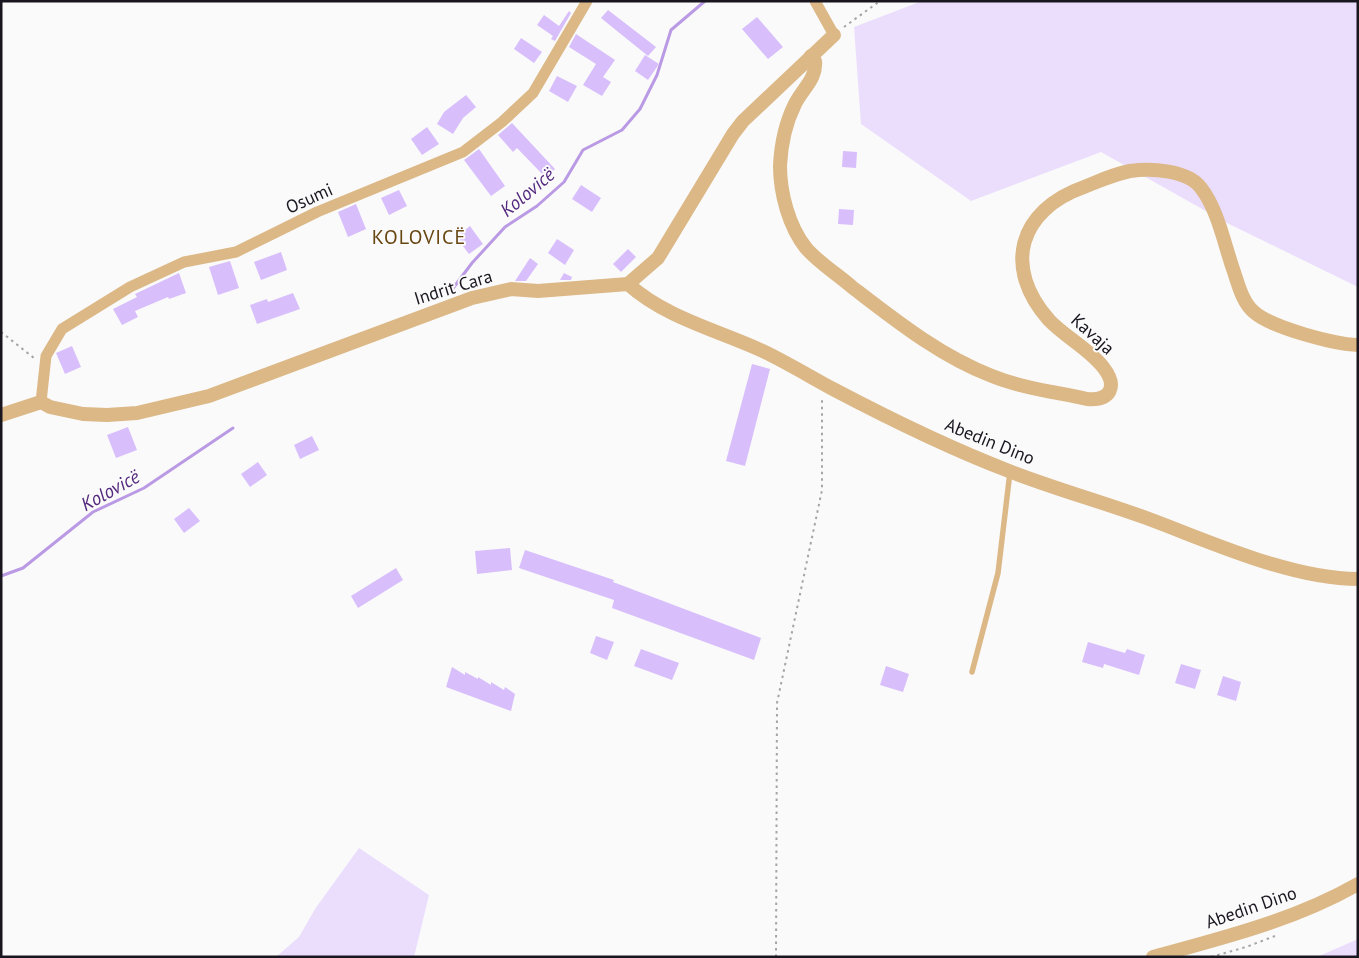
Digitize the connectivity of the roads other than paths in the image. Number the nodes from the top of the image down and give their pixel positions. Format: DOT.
graph roads {
  1 [pos="587,1"];
  2 [pos="815,1"];
  3 [pos="834,35"];
  4 [pos="811,56"];
  5 [pos="628,284"];
  6 [pos="1358,346"];
  7 [pos="41,402"];
  8 [pos="1,415"];
  9 [pos="1010,472"];
  10 [pos="1358,579"];
  11 [pos="972,672"];
  12 [pos="1358,884"];
  13 [pos="1153,957"];
  1 -- 7 [label="street, Osumi"];
  2 -- 3 [label="street"];
  3 -- 4 [label="street"];
  4 -- 5 [label="street"];
  4 -- 6 [label="street, Kavaja"];
  5 -- 7 [label="street, Indrit Cara"];
  5 -- 9 [label="street, Abedin Dino"];
  7 -- 8 [label="street"];
  9 -- 10 [label="street, Abedin Dino"];
  9 -- 11 [label="lane"];
  12 -- 13 [label="street, Abedin Dino"];
}
